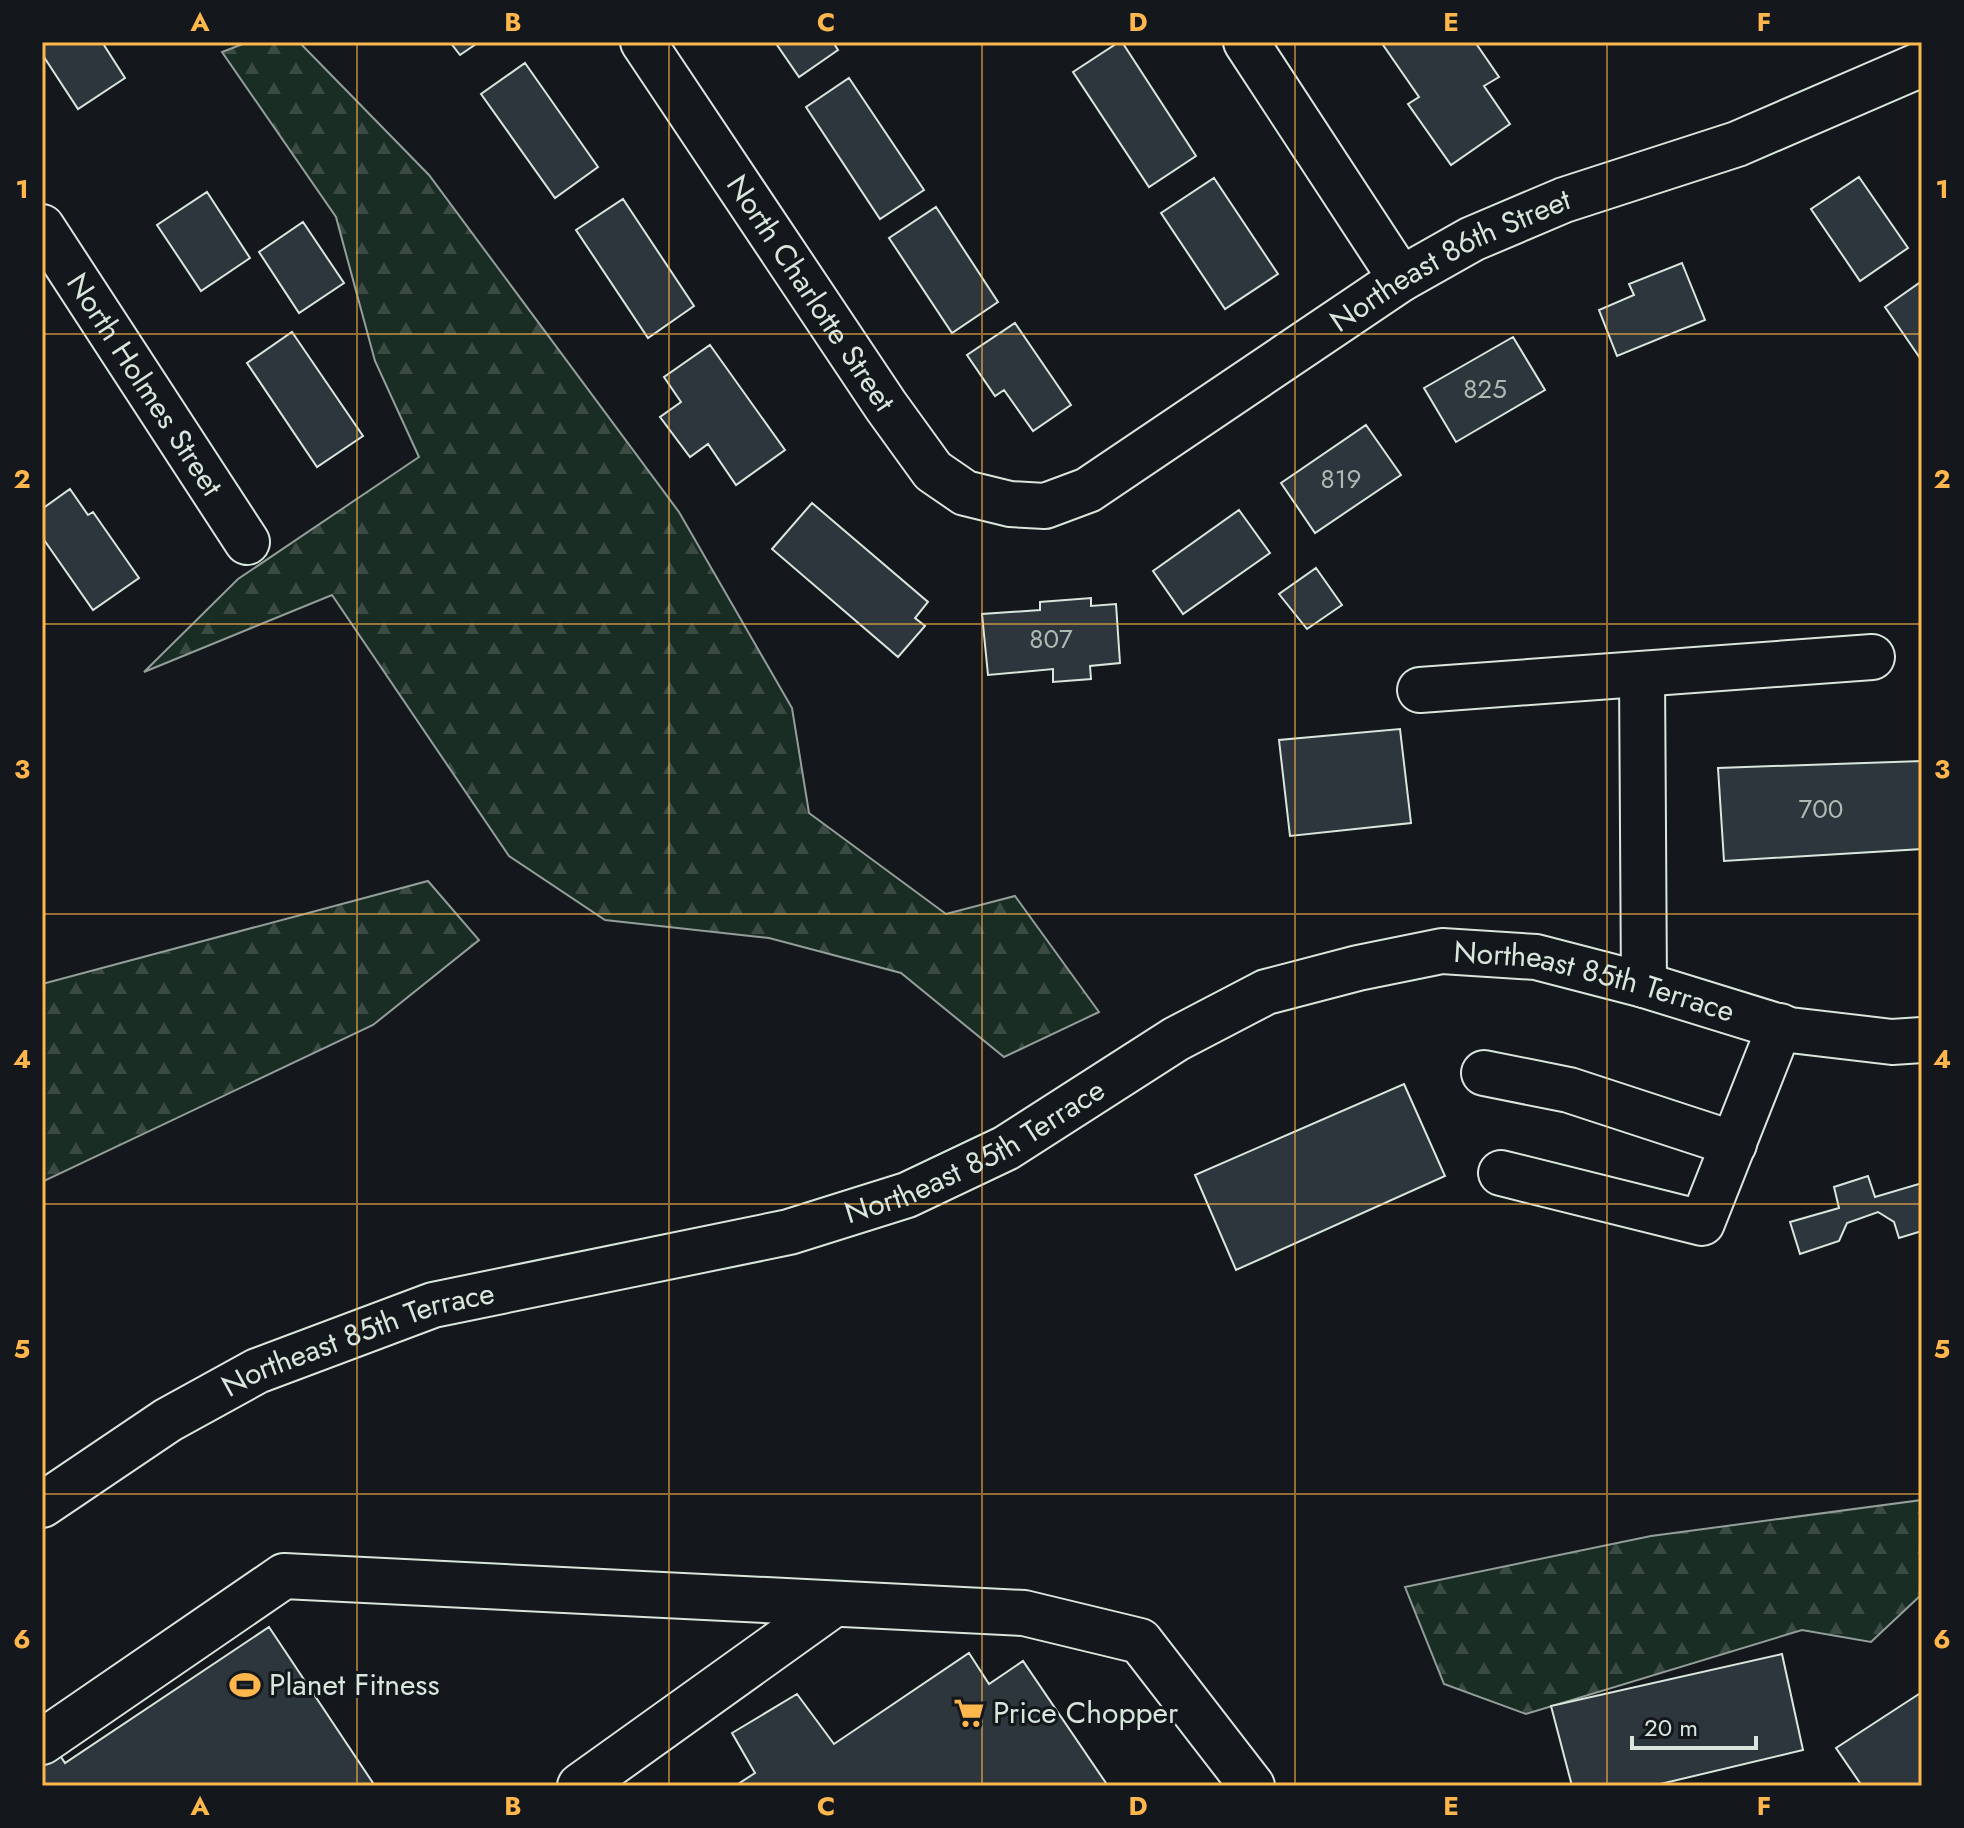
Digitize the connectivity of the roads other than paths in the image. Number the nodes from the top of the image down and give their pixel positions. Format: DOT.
graph roads {
  1 [pos="643,42"];
  2 [pos="1246,42"];
  3 [pos="1917,60"];
  4 [pos="42,227"];
  5 [pos="1401,279"];
  6 [pos="1010,504"];
  7 [pos="247,542"];
  8 [pos="1872,657"];
  9 [pos="1642,674"];
  10 [pos="1420,690"];
  11 [pos="1644,985"];
  12 [pos="1780,1026"];
  13 [pos="1922,1040"];
  14 [pos="1484,1073"];
  15 [pos="1734,1144"];
  16 [pos="1501,1173"];
  17 [pos="42,1505"];
  18 [pos="834,1604"];
  19 [pos="42,1742"];
  20 [pos="580,1786"];
  21 [pos="1252,1786"];
  1 -- 6 [label="street, North Charlotte Street"];
  2 -- 5 [label="street"];
  3 -- 5 [label="street, Northeast 86th Street"];
  4 -- 7 [label="street, North Holmes Street"];
  5 -- 6 [label="street, Northeast 86th Street"];
  8 -- 9 [label="street"];
  9 -- 10 [label="street"];
  9 -- 11 [label="street"];
  11 -- 12 [label="street, Northeast 85th Terrace"];
  11 -- 17 [label="street, Northeast 85th Terrace"];
  12 -- 13 [label="street, Northeast 85th Terrace"];
  12 -- 15 [label="street"];
  14 -- 15 [label="street"];
  15 -- 16 [label="street"];
  18 -- 19 [label="street"];
  18 -- 20 [label="street"];
  18 -- 21 [label="street"];
}
